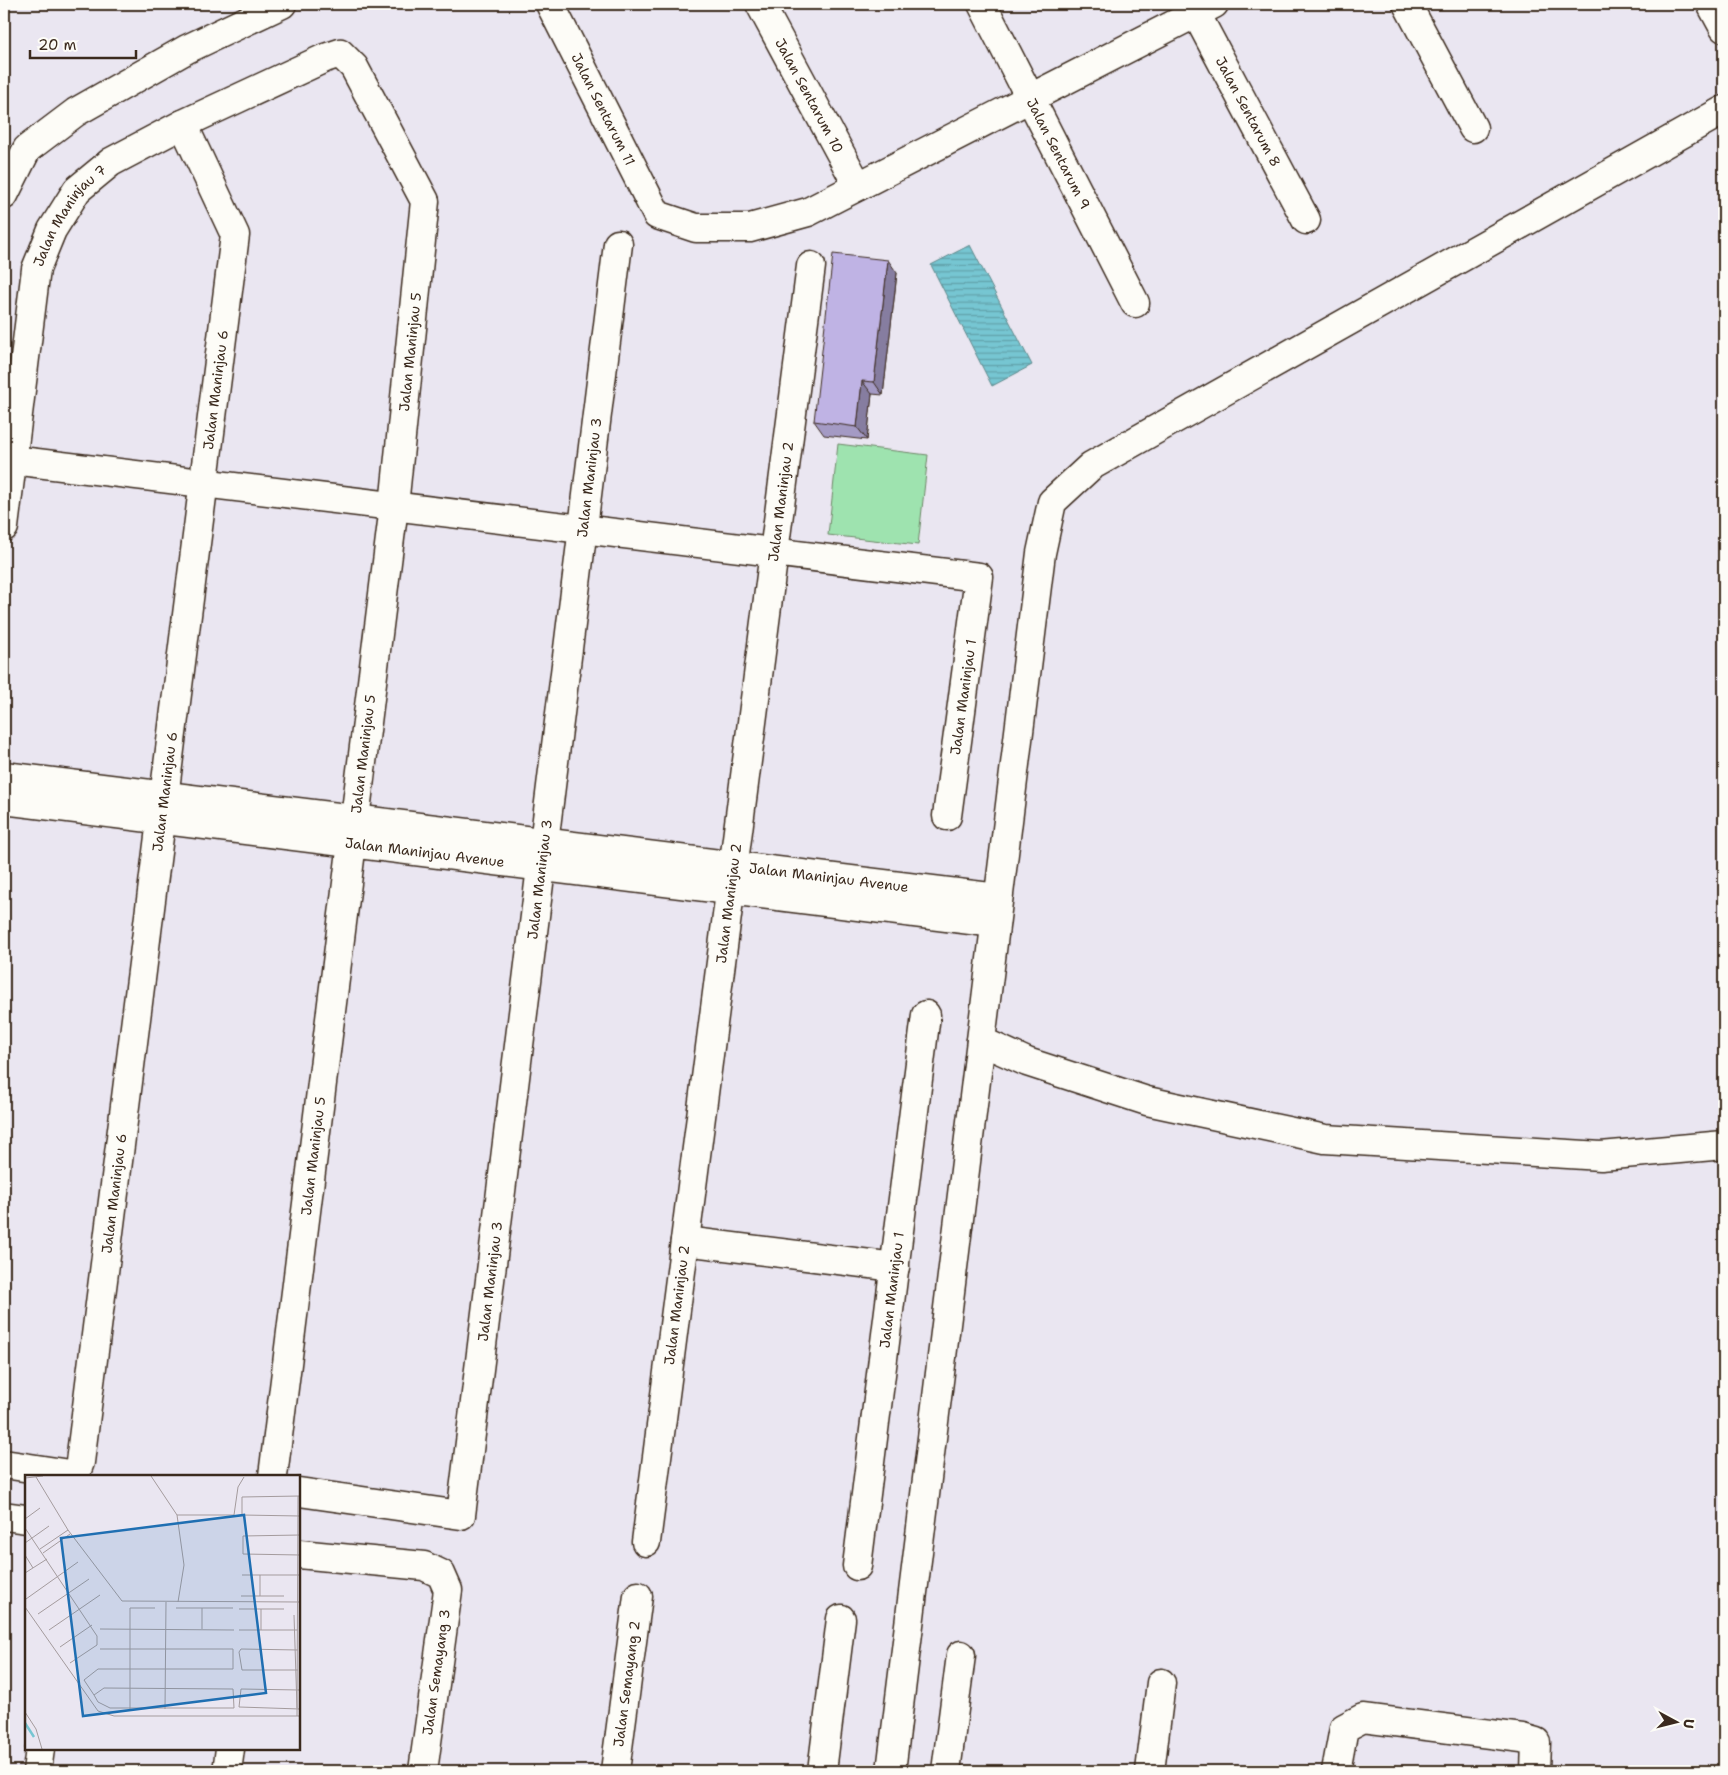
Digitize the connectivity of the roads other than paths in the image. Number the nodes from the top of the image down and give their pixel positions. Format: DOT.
graph roads {
  1 [pos="282,4"];
  2 [pos="550,4"];
  3 [pos="760,4"];
  4 [pos="982,4"];
  5 [pos="1407,4"];
  6 [pos="1711,4"];
  7 [pos="1201,7"];
  8 [pos="1724,28"];
  9 [pos="340,53"];
  10 [pos="1030,98"];
  11 [pos="1724,110"];
  12 [pos="183,124"];
  13 [pos="1473,128"];
  14 [pos="858,186"];
  15 [pos="4,195"];
  16 [pos="1306,220"];
  17 [pos="618,244"];
  18 [pos="810,266"];
  19 [pos="1135,303"];
  20 [pos="12,460"];
  21 [pos="204,483"];
  22 [pos="394,506"];
  23 [pos="4,527"];
  24 [pos="582,529"];
  25 [pos="774,552"];
  26 [pos="4,776"];
  27 [pos="4,800"];
  28 [pos="162,808"];
  29 [pos="947,816"];
  30 [pos="353,831"];
  31 [pos="543,854"];
  32 [pos="732,878"];
  33 [pos="997,910"];
  34 [pos="926,1016"];
  35 [pos="981,1041"];
  36 [pos="1724,1145"];
  37 [pos="685,1241"];
  38 [pos="894,1267"];
  39 [pos="4,1464"];
  40 [pos="273,1475"];
  41 [pos="300,1492"];
  42 [pos="4,1516"];
  43 [pos="25,1519"];
  44 [pos="646,1542"];
  45 [pos="300,1554"];
  46 [pos="857,1566"];
  47 [pos="638,1596"];
  48 [pos="841,1619"];
  49 [pos="961,1655"];
  50 [pos="1161,1684"];
  51 [pos="40,1750"];
  52 [pos="230,1750"];
  53 [pos="37,1771"];
  54 [pos="227,1771"];
  55 [pos="423,1771"];
  56 [pos="615,1771"];
  57 [pos="822,1771"];
  58 [pos="891,1771"];
  59 [pos="946,1771"];
  60 [pos="1150,1771"];
  61 [pos="1336,1771"];
  62 [pos="1534,1771"];
  1 -- 15 [label="street"];
  2 -- 14 [label="street, Jalan Sentarum 11"];
  3 -- 14 [label="street, Jalan Sentarum 10"];
  4 -- 10 [label="street, Jalan Sentarum 9"];
  5 -- 13 [label="street"];
  6 -- 8 [label="street"];
  7 -- 10 [label="street"];
  7 -- 16 [label="street, Jalan Sentarum 8"];
  9 -- 12 [label="street, Jalan Maninjau 7"];
  9 -- 22 [label="street, Jalan Maninjau 5"];
  10 -- 14 [label="street"];
  10 -- 19 [label="street, Jalan Sentarum 9"];
  11 -- 33 [label="street"];
  12 -- 20 [label="street, Jalan Maninjau 7"];
  12 -- 21 [label="street, Jalan Maninjau 6"];
  17 -- 24 [label="street, Jalan Maninjau 3"];
  18 -- 25 [label="street, Jalan Maninjau 2"];
  20 -- 21 [label="street"];
  20 -- 23 [label="street, Jalan Maninjau 7"];
  21 -- 22 [label="street"];
  21 -- 28 [label="street, Jalan Maninjau 6"];
  22 -- 24 [label="street"];
  22 -- 30 [label="street, Jalan Maninjau 5"];
  24 -- 25 [label="street"];
  24 -- 31 [label="street, Jalan Maninjau 3"];
  25 -- 29 [label="street, Jalan Maninjau 1"];
  25 -- 32 [label="street, Jalan Maninjau 2"];
  26 -- 28 [label="street, Jalan Maninjau Avenue"];
  27 -- 28 [label="street, Jalan Maninjau Avenue"];
  28 -- 30 [label="street, Jalan Maninjau Avenue"];
  28 -- 39 [label="street, Jalan Maninjau 6"];
  30 -- 31 [label="street, Jalan Maninjau Avenue"];
  30 -- 40 [label="street, Jalan Maninjau 5"];
  31 -- 32 [label="street, Jalan Maninjau Avenue"];
  31 -- 41 [label="street, Jalan Maninjau 3"];
  32 -- 33 [label="street, Jalan Maninjau Avenue"];
  32 -- 37 [label="street, Jalan Maninjau 2"];
  33 -- 35 [label="street"];
  34 -- 38 [label="street, Jalan Maninjau 1"];
  35 -- 36 [label="street"];
  35 -- 58 [label="street"];
  37 -- 38 [label="street"];
  37 -- 44 [label="street, Jalan Maninjau 2"];
  38 -- 46 [label="street, Jalan Maninjau 1"];
  42 -- 43 [label="street"];
  45 -- 55 [label="street, Jalan Semayang 3"];
  47 -- 56 [label="street, Jalan Semayang 2"];
  48 -- 57 [label="street"];
  49 -- 59 [label="street"];
  50 -- 60 [label="street"];
  51 -- 53 [label="street"];
  52 -- 54 [label="street"];
  61 -- 62 [label="street"];
}
